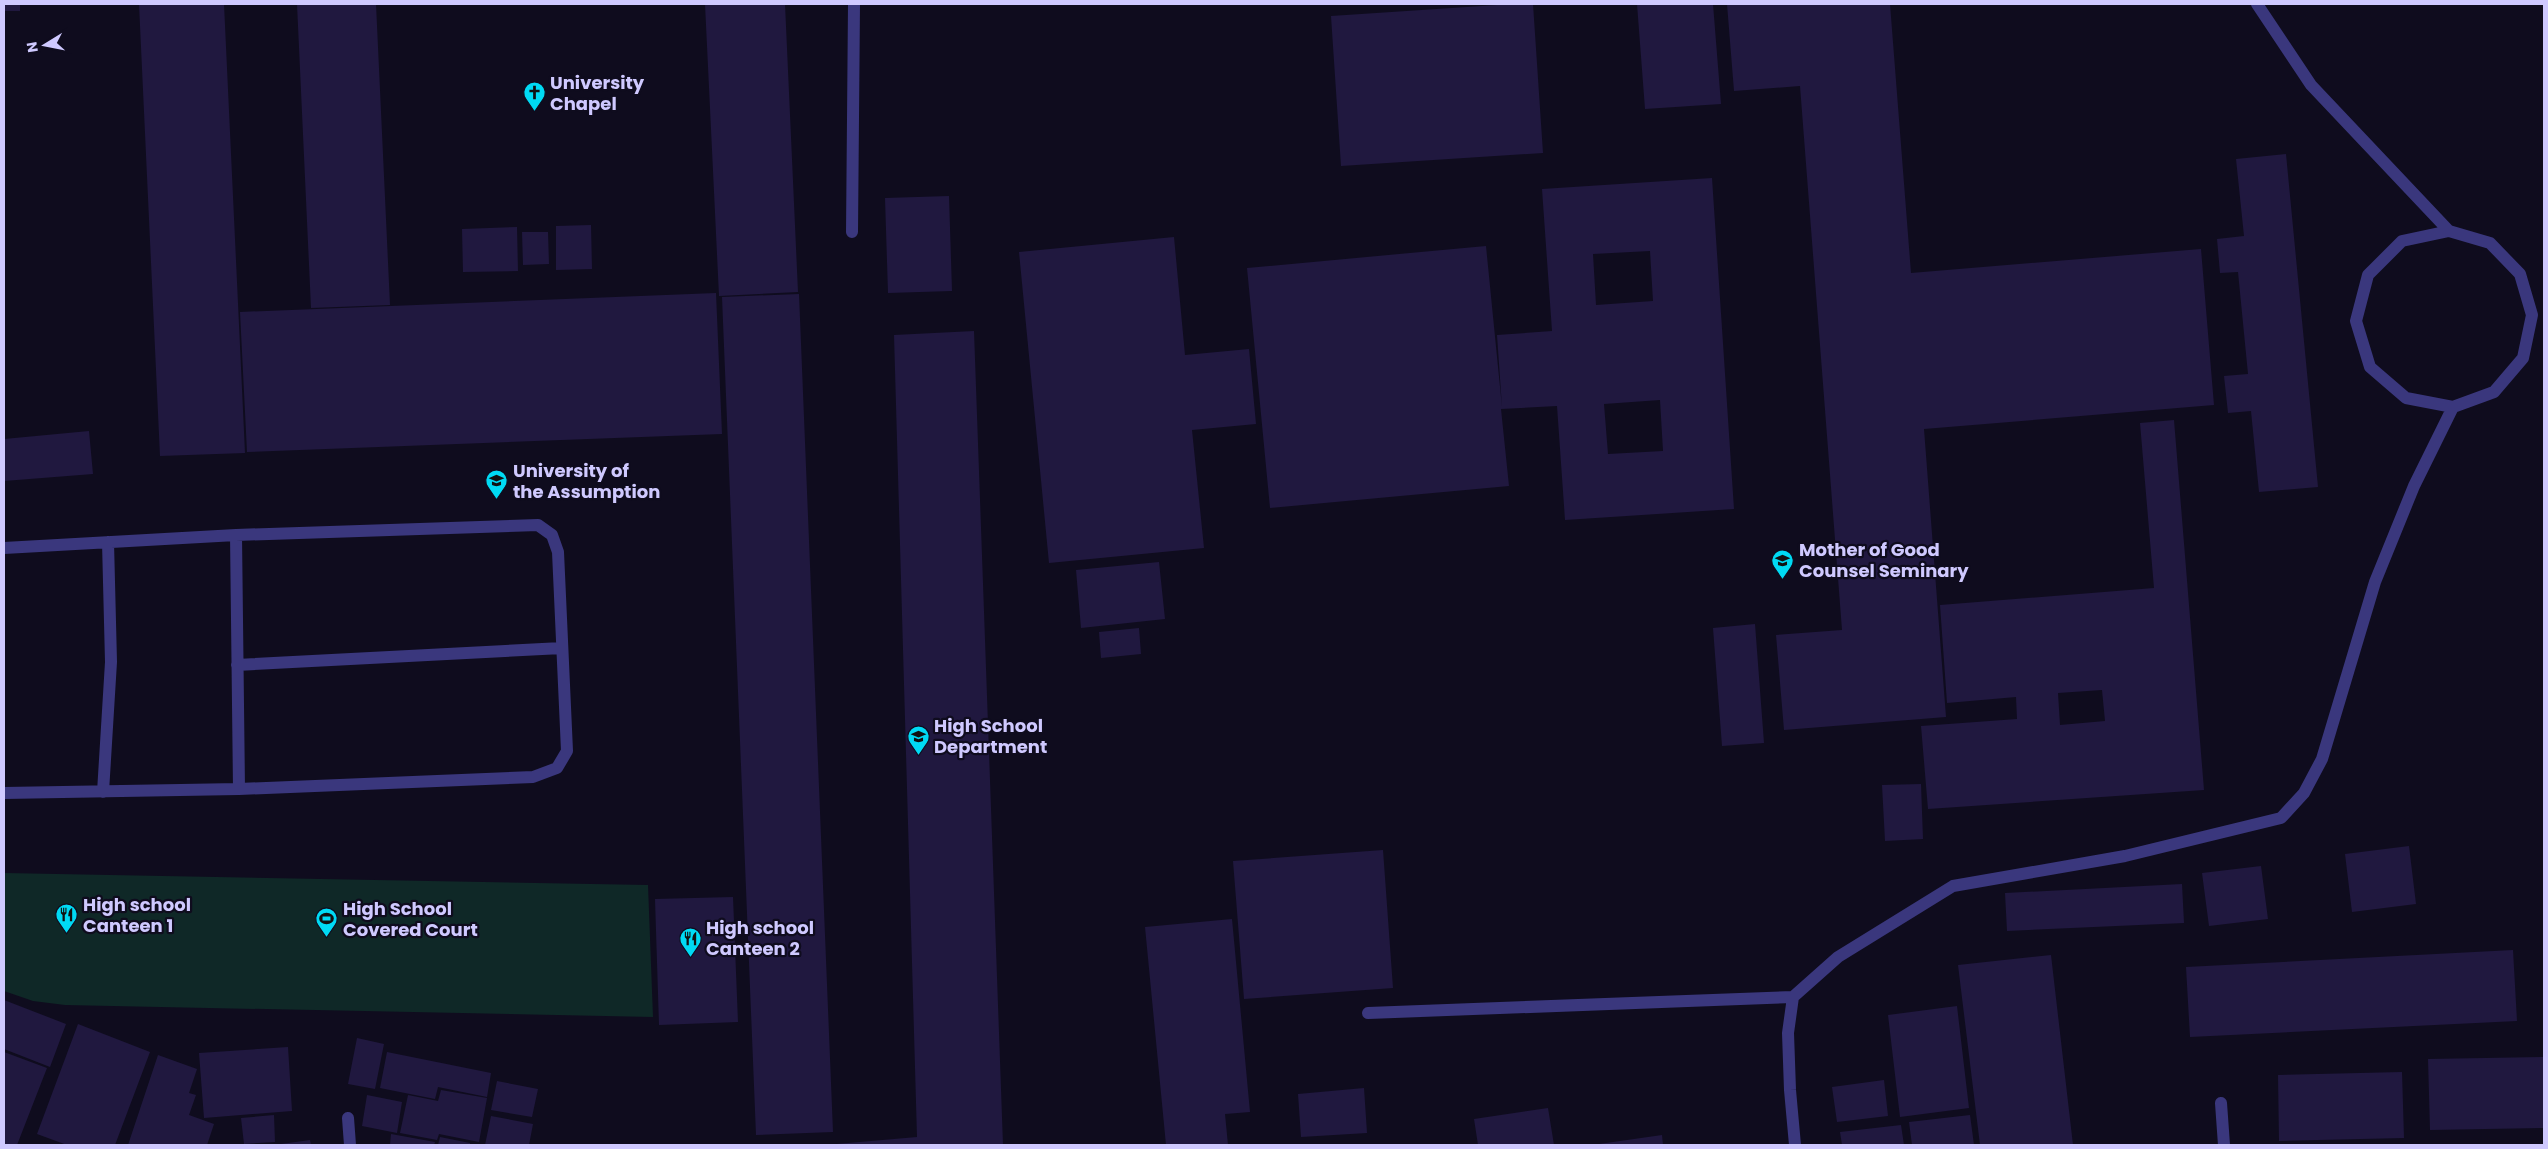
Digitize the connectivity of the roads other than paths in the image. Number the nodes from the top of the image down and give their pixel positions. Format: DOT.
graph roads {
  1 [pos="854,4"];
  2 [pos="2257,4"];
  3 [pos="2449,231"];
  4 [pos="852,232"];
  5 [pos="2538,315"];
  6 [pos="2453,407"];
  7 [pos="236,535"];
  8 [pos="108,542"];
  9 [pos="4,548"];
  10 [pos="562,648"];
  11 [pos="237,665"];
  12 [pos="239,789"];
  13 [pos="103,792"];
  14 [pos="4,793"];
  15 [pos="1793,997"];
  16 [pos="1368,1014"];
  17 [pos="2221,1103"];
  18 [pos="348,1118"];
  19 [pos="350,1145"];
  20 [pos="1795,1145"];
  21 [pos="2224,1145"];
  1 -- 4 [label="street"];
  2 -- 3 [label="street"];
  3 -- 5 [label="street"];
  3 -- 6 [label="street"];
  5 -- 6 [label="street"];
  6 -- 15 [label="street"];
  7 -- 8 [label="street"];
  7 -- 10 [label="street"];
  7 -- 11 [label="street"];
  8 -- 9 [label="street"];
  8 -- 13 [label="street"];
  10 -- 11 [label="street"];
  10 -- 12 [label="street"];
  11 -- 12 [label="street"];
  12 -- 13 [label="street"];
  13 -- 14 [label="street"];
  15 -- 16 [label="street"];
  15 -- 20 [label="street"];
  17 -- 21 [label="street"];
  18 -- 19 [label="street"];
}
